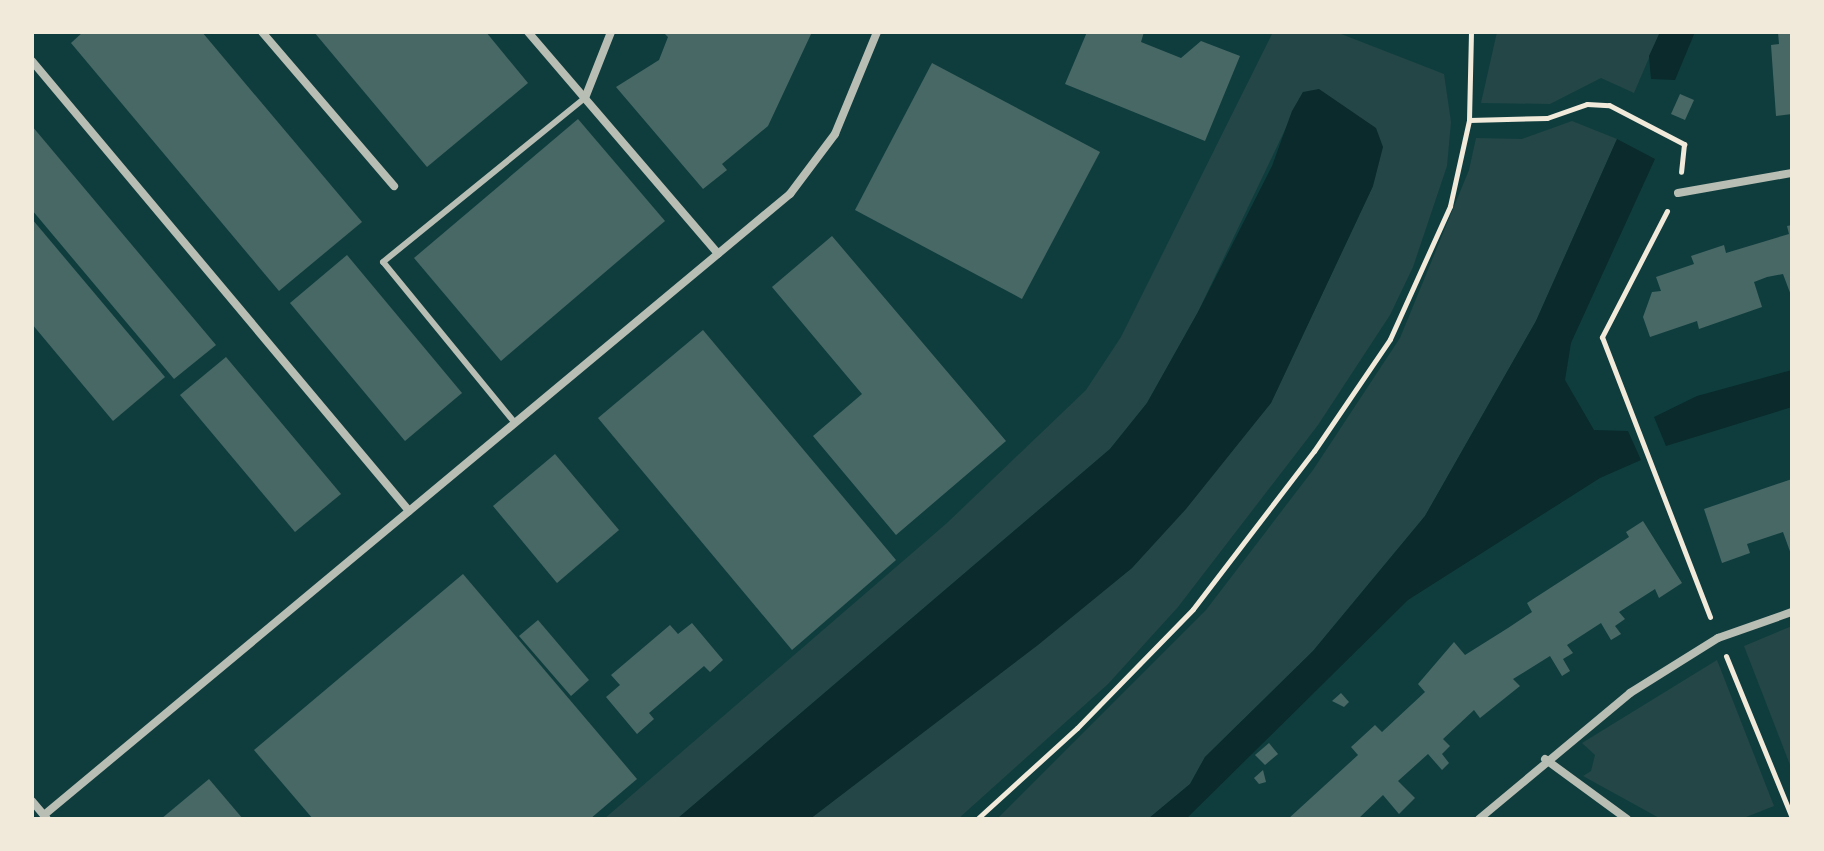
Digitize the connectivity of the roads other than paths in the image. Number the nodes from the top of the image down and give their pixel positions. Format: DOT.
graph roads {
  1 [pos="262,32"];
  2 [pos="528,32"];
  3 [pos="611,32"];
  4 [pos="877,32"];
  5 [pos="32,61"];
  6 [pos="585,98"];
  7 [pos="1792,173"];
  8 [pos="394,186"];
  9 [pos="1678,193"];
  10 [pos="718,254"];
  11 [pos="515,423"];
  12 [pos="409,511"];
  13 [pos="1792,612"];
  14 [pos="1545,759"];
  15 [pos="32,801"];
  16 [pos="45,817"];
  17 [pos="1479,819"];
  18 [pos="1627,819"];
  1 -- 8 [label="street"];
  2 -- 6 [label="street"];
  3 -- 6 [label="street"];
  4 -- 10 [label="street"];
  5 -- 12 [label="street"];
  6 -- 10 [label="street"];
  6 -- 11 [label="lane"];
  7 -- 9 [label="street"];
  10 -- 11 [label="street"];
  11 -- 12 [label="street"];
  12 -- 16 [label="street"];
  13 -- 14 [label="street"];
  14 -- 17 [label="street"];
  14 -- 18 [label="street"];
  15 -- 16 [label="street"];
}
